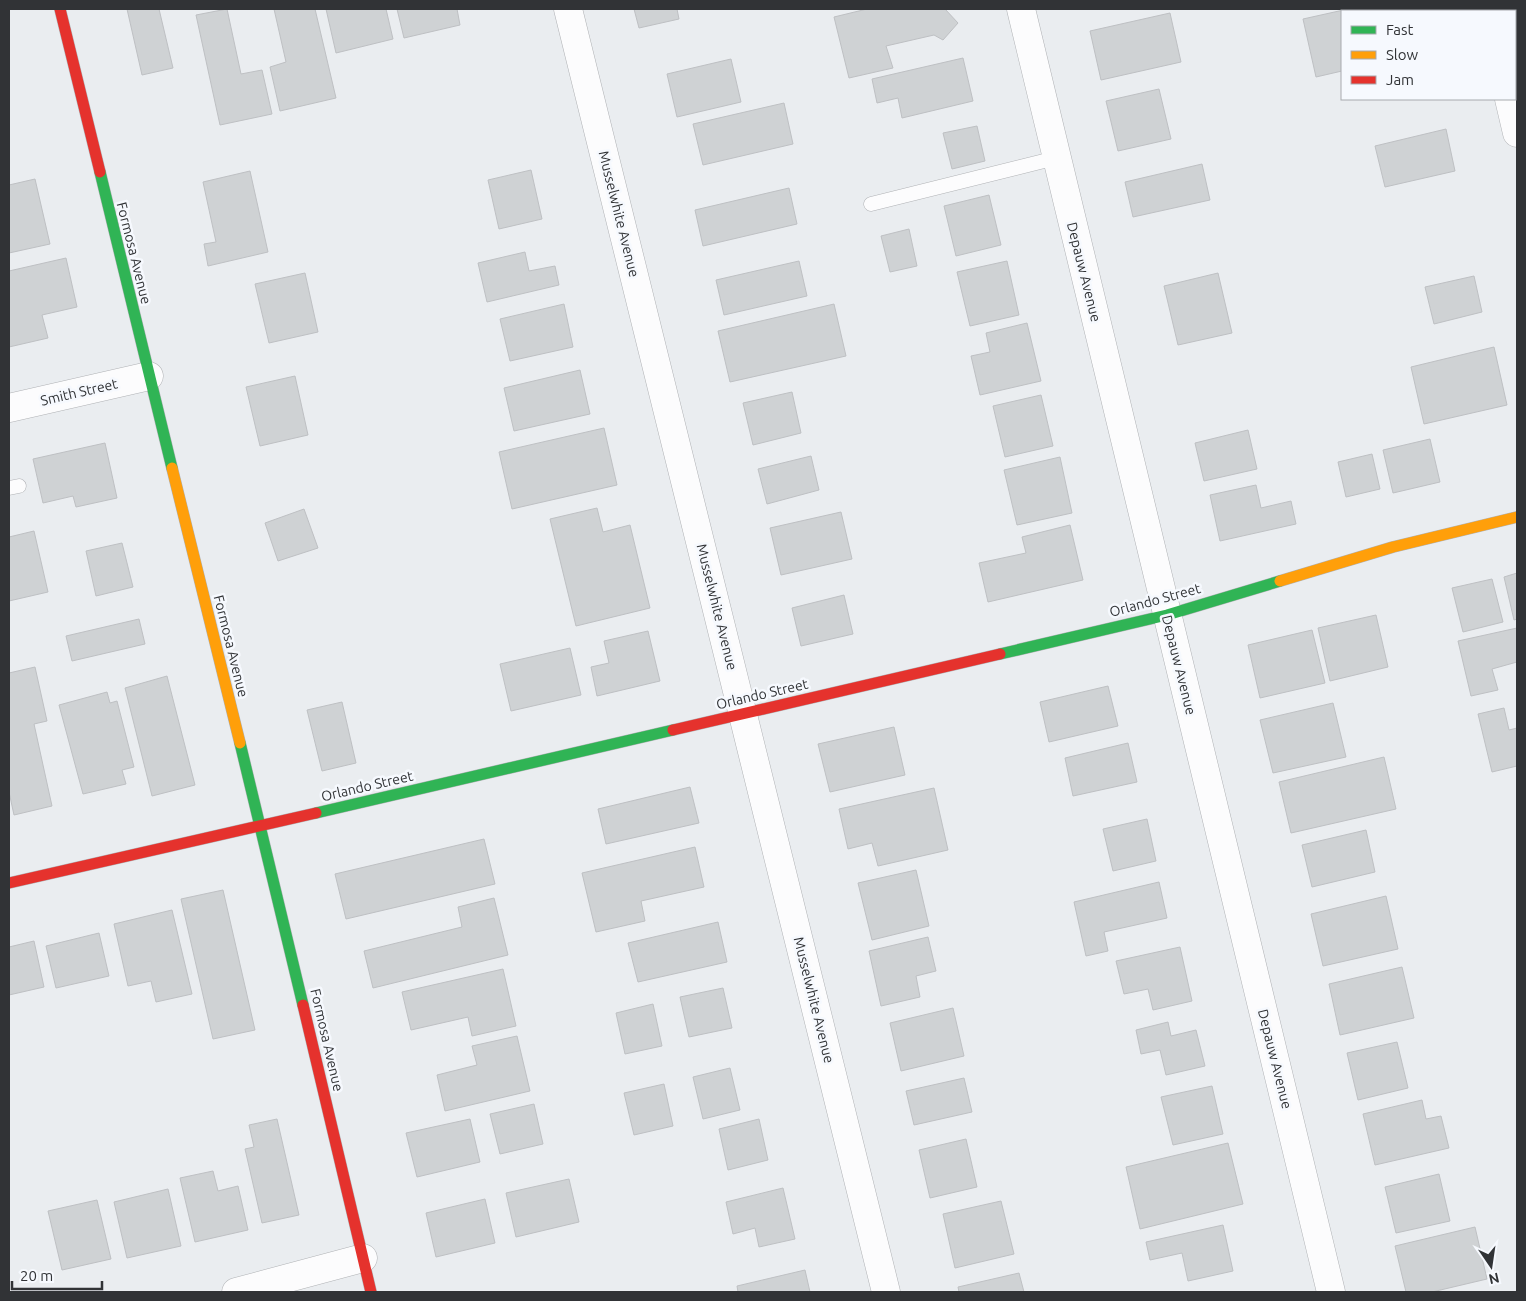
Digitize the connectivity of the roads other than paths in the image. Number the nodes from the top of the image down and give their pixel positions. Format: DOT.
graph roads {
  1 [pos="60,9"];
  2 [pos="568,9"];
  3 [pos="1021,9"];
  4 [pos="1509,100"];
  5 [pos="1517,132"];
  6 [pos="1056,158"];
  7 [pos="871,204"];
  8 [pos="149,376"];
  9 [pos="9,408"];
  10 [pos="1517,517"];
  11 [pos="1167,614"];
  12 [pos="743,714"];
  13 [pos="261,826"];
  14 [pos="9,883"];
  15 [pos="363,1258"];
  16 [pos="236,1292"];
  17 [pos="371,1292"];
  18 [pos="886,1292"];
  19 [pos="1331,1292"];
  1 -- 8 [label="street, Formosa Avenue"];
  2 -- 12 [label="street, Musselwhite Avenue"];
  3 -- 6 [label="street, Depauw Avenue"];
  4 -- 5 [label="street"];
  6 -- 7 [label="lane"];
  6 -- 11 [label="street, Depauw Avenue"];
  8 -- 9 [label="street, Smith Street"];
  8 -- 13 [label="street, Formosa Avenue"];
  10 -- 11 [label="street, Orlando Street"];
  11 -- 12 [label="street, Orlando Street"];
  11 -- 19 [label="street, Depauw Avenue"];
  12 -- 13 [label="street, Orlando Street"];
  12 -- 18 [label="street, Musselwhite Avenue"];
  13 -- 14 [label="street, Orlando Street"];
  13 -- 15 [label="street, Formosa Avenue"];
  15 -- 16 [label="street"];
  15 -- 17 [label="street, Formosa Avenue"];
}
